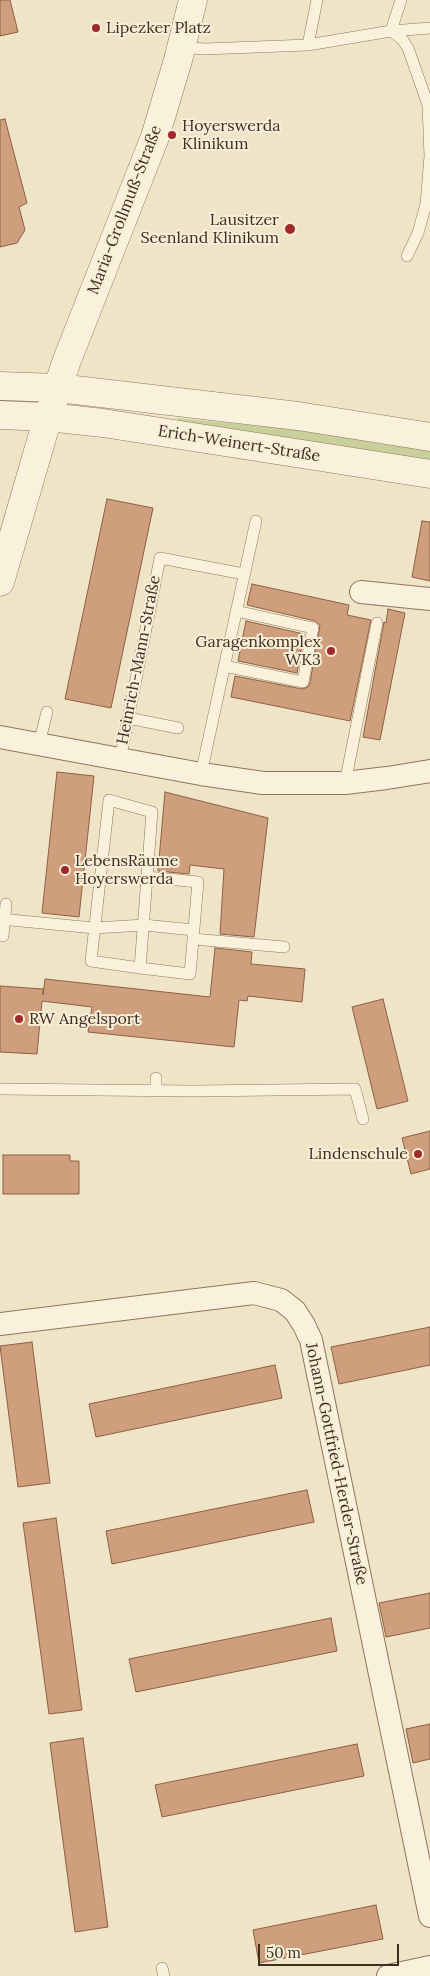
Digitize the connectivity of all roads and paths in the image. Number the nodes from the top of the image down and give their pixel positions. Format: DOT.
graph roads {
  1 [pos="193,0"];
  2 [pos="317,0"];
  3 [pos="401,0"];
  4 [pos="430,28"];
  5 [pos="391,32"];
  6 [pos="308,45"];
  7 [pos="182,48"];
  8 [pos="430,156"];
  9 [pos="408,256"];
  10 [pos="0,386"];
  11 [pos="58,388"];
  12 [pos="0,415"];
  13 [pos="48,417"];
  14 [pos="430,437"];
  15 [pos="430,474"];
  16 [pos="256,521"];
  17 [pos="244,574"];
  18 [pos="0,582"];
  19 [pos="361,592"];
  20 [pos="430,599"];
  21 [pos="236,611"];
  22 [pos="377,622"];
  23 [pos="224,666"];
  24 [pos="46,712"];
  25 [pos="128,718"];
  26 [pos="178,728"];
  27 [pos="0,737"];
  28 [pos="39,744"];
  29 [pos="120,760"];
  30 [pos="430,770"];
  31 [pos="201,774"];
  32 [pos="345,783"];
  33 [pos="147,877"];
  34 [pos="6,904"];
  35 [pos="2,919"];
  36 [pos="144,924"];
  37 [pos="94,928"];
  38 [pos="194,934"];
  39 [pos="3,936"];
  40 [pos="284,948"];
  41 [pos="140,968"];
  42 [pos="156,1078"];
  43 [pos="0,1089"];
  44 [pos="156,1090"];
  45 [pos="363,1119"];
  46 [pos="0,1324"];
  47 [pos="430,1916"];
  48 [pos="430,1967"];
  49 [pos="388,1976"];
  1 -- 7 [label="street, Maria-Grollmuß-Straße"];
  2 -- 6 [label="lane"];
  3 -- 5 [label="lane"];
  4 -- 5 [label="lane"];
  5 -- 6 [label="lane"];
  5 -- 8 [label="lane"];
  6 -- 7 [label="lane"];
  7 -- 11 [label="street, Maria-Grollmuß-Straße"];
  8 -- 9 [label="lane"];
  10 -- 11 [label="street, Erich-Weinert-Straße"];
  11 -- 13 [label="street, Maria-Grollmuß-Straße"];
  11 -- 14 [label="street, Erich-Weinert-Straße"];
  12 -- 13 [label="street, Erich-Weinert-Straße"];
  13 -- 15 [label="street, Erich-Weinert-Straße"];
  13 -- 18 [label="street, Maria-Grollmuß-Straße"];
  16 -- 17 [label="lane"];
  17 -- 21 [label="lane"];
  17 -- 25 [label="lane, Heinrich-Mann-Straße"];
  19 -- 20 [label="street"];
  21 -- 23 [label="lane"];
  21 -- 23 [label="lane"];
  22 -- 32 [label="lane"];
  23 -- 31 [label="lane"];
  24 -- 28 [label="lane"];
  25 -- 26 [label="lane"];
  25 -- 29 [label="lane, Heinrich-Mann-Straße"];
  27 -- 28 [label="street, Heinrich-Mann-Straße"];
  28 -- 29 [label="street, Heinrich-Mann-Straße"];
  29 -- 31 [label="street, Heinrich-Mann-Straße"];
  30 -- 32 [label="street, Heinrich-Mann-Straße"];
  31 -- 32 [label="street, Heinrich-Mann-Straße"];
  33 -- 36 [label="lane"];
  33 -- 37 [label="lane"];
  33 -- 38 [label="lane"];
  34 -- 35 [label="lane"];
  35 -- 37 [label="lane"];
  35 -- 39 [label="lane"];
  36 -- 37 [label="lane"];
  36 -- 38 [label="lane"];
  36 -- 41 [label="lane"];
  37 -- 41 [label="lane"];
  38 -- 40 [label="lane"];
  38 -- 41 [label="lane"];
  42 -- 44 [label="lane"];
  43 -- 44 [label="lane"];
  44 -- 45 [label="lane"];
  46 -- 47 [label="street, Johann-Gottfried-Herder-Straße"];
  48 -- 49 [label="street"];
}
